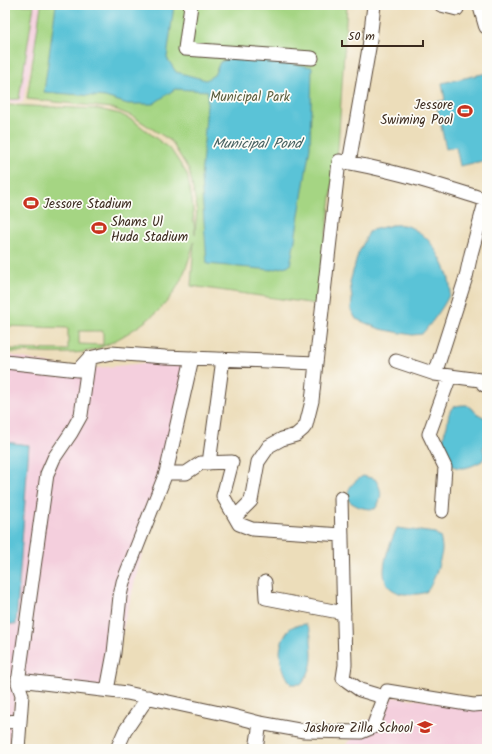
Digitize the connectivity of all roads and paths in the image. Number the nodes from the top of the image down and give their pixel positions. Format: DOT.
graph roads {
  1 [pos="191,5"];
  2 [pos="374,5"];
  3 [pos="441,5"];
  4 [pos="481,5"];
  5 [pos="457,9"];
  6 [pos="487,26"];
  7 [pos="312,58"];
  8 [pos="349,163"];
  9 [pos="486,200"];
  10 [pos="89,358"];
  11 [pos="192,358"];
  12 [pos="224,359"];
  13 [pos="5,362"];
  14 [pos="396,362"];
  15 [pos="316,363"];
  16 [pos="435,374"];
  17 [pos="450,376"];
  18 [pos="487,385"];
  19 [pos="209,463"];
  20 [pos="166,473"];
  21 [pos="341,498"];
  22 [pos="442,511"];
  23 [pos="235,517"];
  24 [pos="342,535"];
  25 [pos="265,582"];
  26 [pos="344,613"];
  27 [pos="18,679"];
  28 [pos="107,690"];
  29 [pos="380,696"];
  30 [pos="148,697"];
  31 [pos="487,704"];
  32 [pos="20,721"];
  33 [pos="5,722"];
  34 [pos="260,723"];
  35 [pos="18,749"];
  36 [pos="117,749"];
  37 [pos="256,749"];
  1 -- 7 [label="street"];
  2 -- 8 [label="street"];
  3 -- 5 [label="street"];
  4 -- 6 [label="street"];
  8 -- 9 [label="street"];
  8 -- 15 [label="street"];
  9 -- 16 [label="street"];
  10 -- 11 [label="street"];
  10 -- 13 [label="street"];
  10 -- 27 [label="street"];
  11 -- 12 [label="street"];
  11 -- 20 [label="street"];
  12 -- 15 [label="street"];
  12 -- 19 [label="street"];
  14 -- 16 [label="street"];
  15 -- 23 [label="street"];
  16 -- 17 [label="street"];
  17 -- 18 [label="street"];
  17 -- 22 [label="street"];
  19 -- 20 [label="street"];
  19 -- 23 [label="street"];
  20 -- 28 [label="street"];
  21 -- 24 [label="street"];
  23 -- 24 [label="street"];
  24 -- 26 [label="street"];
  25 -- 26 [label="street"];
  26 -- 29 [label="street"];
  27 -- 28 [label="street"];
  27 -- 32 [label="street"];
  28 -- 30 [label="street"];
  30 -- 34 [label="street"];
  30 -- 36 [label="street"];
  31 -- 34 [label="street"];
  32 -- 33 [label="street"];
  32 -- 35 [label="street"];
  34 -- 37 [label="street"];
}
